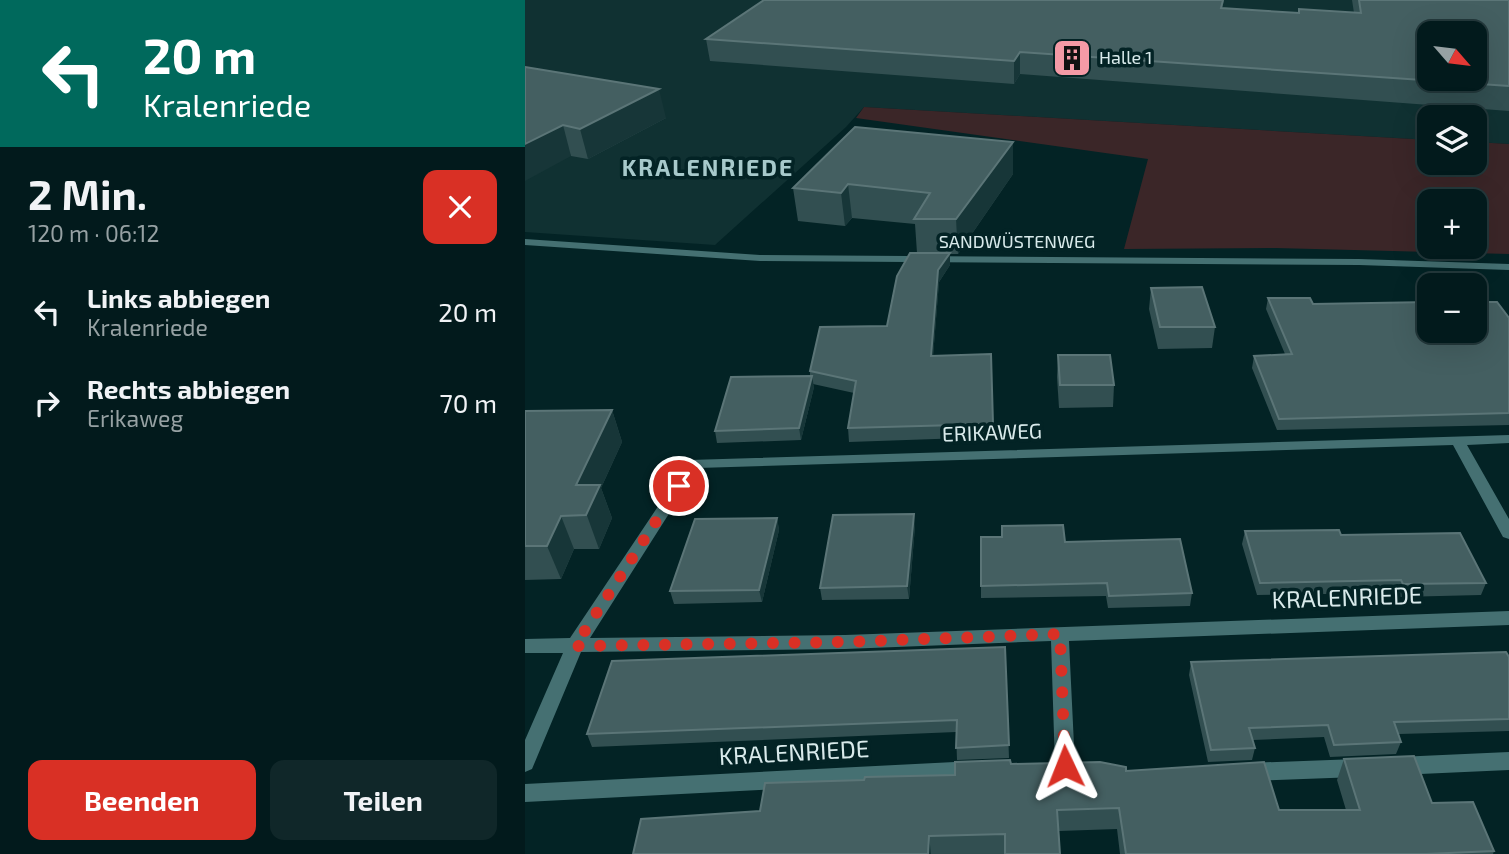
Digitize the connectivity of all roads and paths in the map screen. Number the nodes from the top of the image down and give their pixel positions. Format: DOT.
graph roads {
  1 [pos="525,242"];
  2 [pos="1509,267"];
  3 [pos="1509,439"];
  4 [pos="1458,441"];
  5 [pos="1509,533"];
  6 [pos="1509,618"];
  7 [pos="1060,634"];
  8 [pos="525,646"];
  9 [pos="575,646"];
  10 [pos="1509,761"];
  11 [pos="525,763"];
  12 [pos="995,769"];
  13 [pos="1091,770"];
  14 [pos="1224,773"];
  15 [pos="525,793"];
  1 -- 2 [label="street, SANDWÜSTENWEG"];
  3 -- 4 [label="street, ERIKAWEG"];
  4 -- 5 [label="street"];
  4 -- 9 [label="street, ERIKAWEG"];
  6 -- 7 [label="street, KRALENRIEDE"];
  7 -- 9 [label="street, KRALENRIEDE"];
  7 -- 13 [label="street"];
  8 -- 9 [label="street, KRALENRIEDE"];
  9 -- 11 [label="street"];
  10 -- 14 [label="street"];
  12 -- 15 [label="street, KRALENRIEDE"];
}
